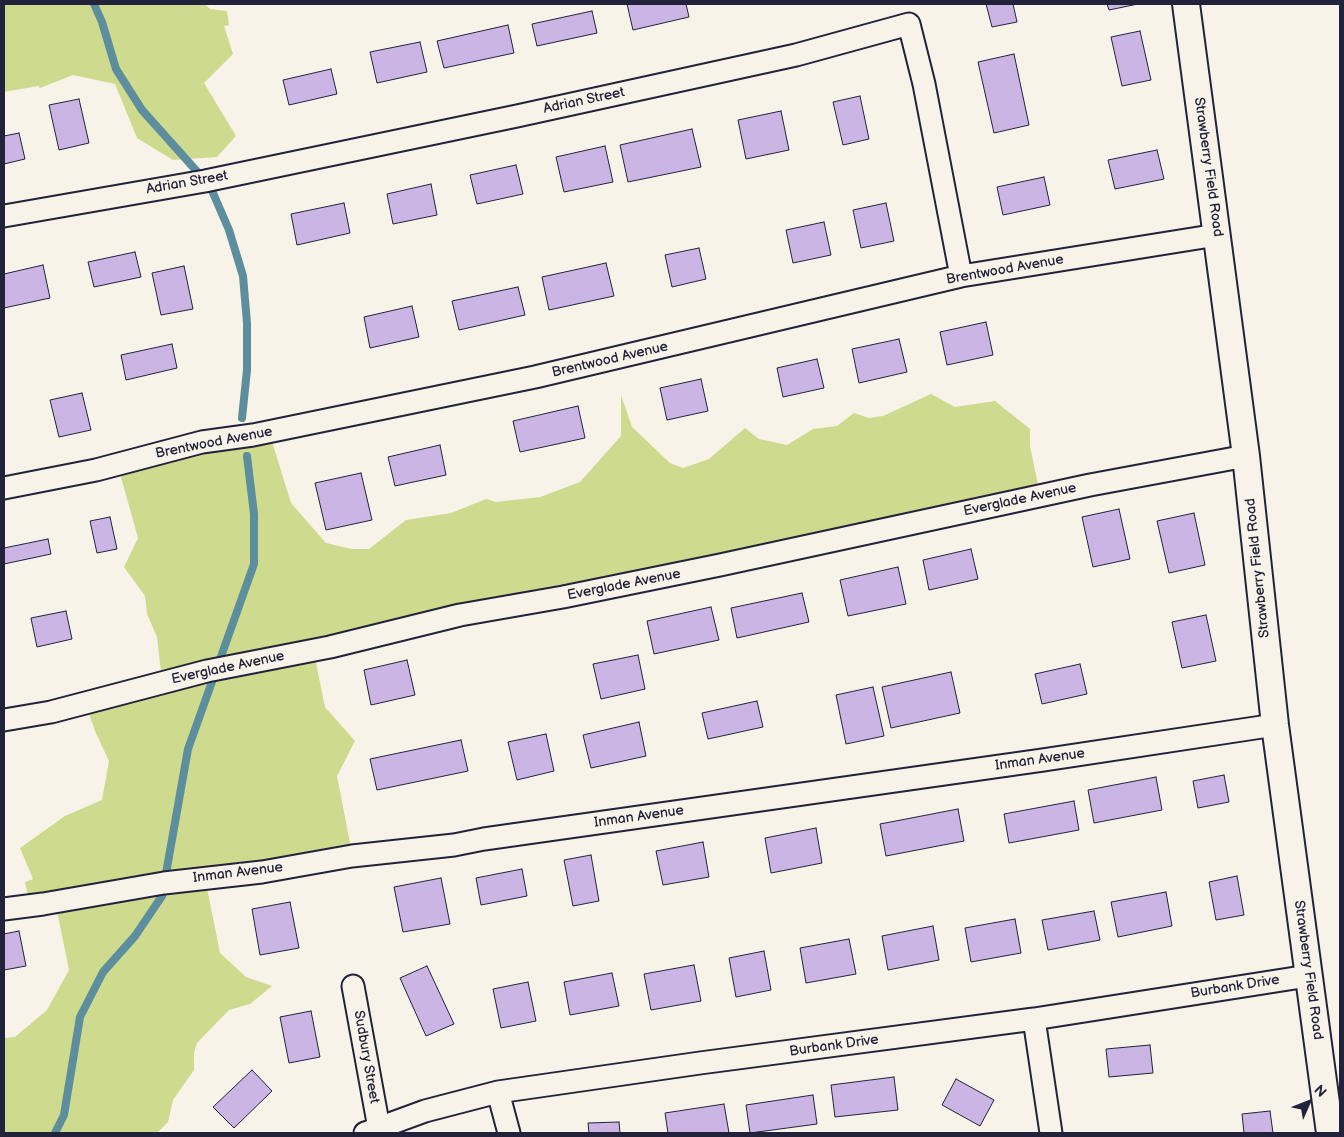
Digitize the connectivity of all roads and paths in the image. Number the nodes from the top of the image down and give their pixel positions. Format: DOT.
graph roads {
  1 [pos="1186,4"];
  2 [pos="4,216"];
  3 [pos="1217,235"];
  4 [pos="961,276"];
  5 [pos="1246,456"];
  6 [pos="4,488"];
  7 [pos="4,720"];
  8 [pos="1275,725"];
  9 [pos="4,909"];
  10 [pos="1308,976"];
  11 [pos="353,986"];
  12 [pos="1034,1019"];
  13 [pos="498,1092"];
  14 [pos="372,1131"];
  15 [pos="509,1133"];
  16 [pos="1050,1133"];
  17 [pos="1330,1133"];
  1 -- 3 [label="street, Strawberry Field Road"];
  2 -- 4 [label="street, Adrian Street"];
  3 -- 4 [label="street, Brentwood Avenue"];
  3 -- 5 [label="street, Strawberry Field Road"];
  4 -- 6 [label="street, Brentwood Avenue"];
  5 -- 7 [label="street, Everglade Avenue"];
  5 -- 8 [label="street, Strawberry Field Road"];
  8 -- 9 [label="street, Inman Avenue"];
  8 -- 10 [label="street, Strawberry Field Road"];
  10 -- 12 [label="street, Burbank Drive"];
  10 -- 17 [label="street, Strawberry Field Road"];
  11 -- 14 [label="street, Sudbury Street"];
  12 -- 13 [label="street, Burbank Drive"];
  12 -- 16 [label="street"];
  13 -- 14 [label="street, Burbank Drive"];
  13 -- 15 [label="street"];
}
